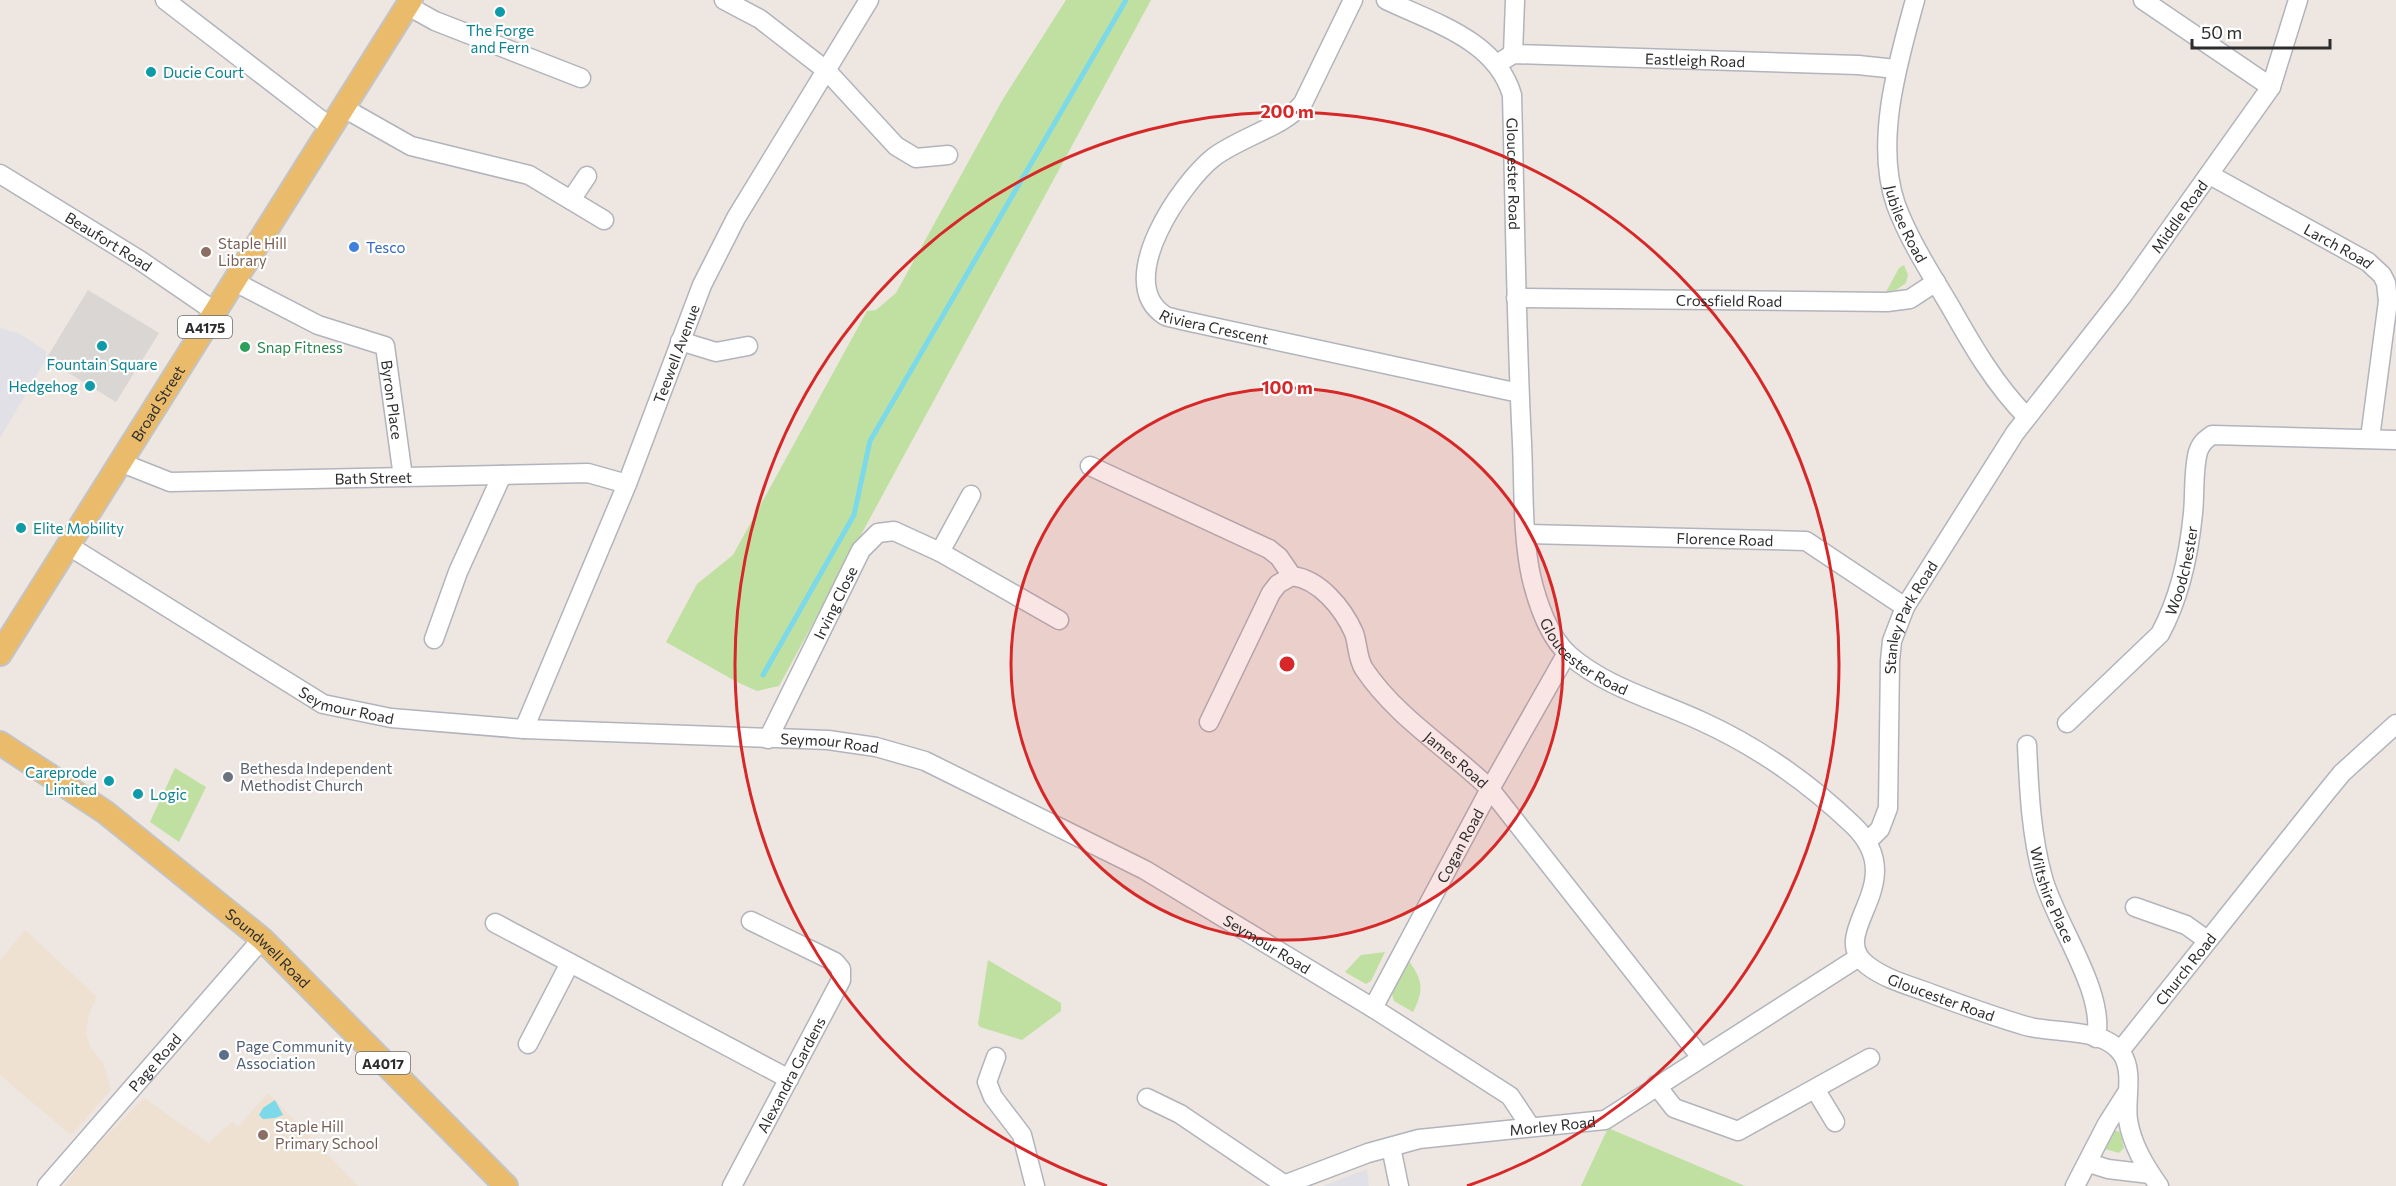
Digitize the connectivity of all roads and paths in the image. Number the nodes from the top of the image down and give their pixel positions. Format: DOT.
graph roads {
  1 [pos="165,0"];
  2 [pos="724,0"];
  3 [pos="869,0"];
  4 [pos="1353,0"];
  5 [pos="1386,0"];
  6 [pos="1515,0"];
  7 [pos="1915,0"];
  8 [pos="2143,0"];
  9 [pos="2298,0"];
  10 [pos="410,3"];
  11 [pos="1513,54"];
  12 [pos="1497,64"];
  13 [pos="1896,69"];
  14 [pos="827,71"];
  15 [pos="581,78"];
  16 [pos="2271,87"];
  17 [pos="342,107"];
  18 [pos="330,126"];
  19 [pos="948,156"];
  20 [pos="0,174"];
  21 [pos="2210,175"];
  22 [pos="587,176"];
  23 [pos="571,200"];
  24 [pos="604,220"];
  25 [pos="233,281"];
  26 [pos="1936,282"];
  27 [pos="1516,298"];
  28 [pos="214,311"];
  29 [pos="680,341"];
  30 [pos="747,346"];
  31 [pos="1520,393"];
  32 [pos="2027,417"];
  33 [pos="2370,438"];
  34 [pos="2396,440"];
  35 [pos="122,463"];
  36 [pos="1090,466"];
  37 [pos="502,475"];
  38 [pos="403,477"];
  39 [pos="627,484"];
  40 [pos="971,495"];
  41 [pos="1527,534"];
  42 [pos="69,546"];
  43 [pos="940,552"];
  44 [pos="1292,576"];
  45 [pos="1905,606"];
  46 [pos="1059,620"];
  47 [pos="434,639"];
  48 [pos="1567,653"];
  49 [pos="0,654"];
  50 [pos="1209,722"];
  51 [pos="2067,723"];
  52 [pos="2396,724"];
  53 [pos="524,729"];
  54 [pos="768,739"];
  55 [pos="0,743"];
  56 [pos="2027,745"];
  57 [pos="1490,789"];
  58 [pos="1867,842"];
  59 [pos="2135,907"];
  60 [pos="751,921"];
  61 [pos="495,923"];
  62 [pos="262,939"];
  63 [pos="2207,940"];
  64 [pos="1859,957"];
  65 [pos="570,963"];
  66 [pos="1374,1008"];
  67 [pos="2096,1038"];
  68 [pos="528,1044"];
  69 [pos="2120,1051"];
  70 [pos="1700,1056"];
  71 [pos="996,1057"];
  72 [pos="1870,1059"];
  73 [pos="789,1079"];
  74 [pos="1656,1085"];
  75 [pos="1815,1089"];
  76 [pos="2126,1094"];
  77 [pos="1147,1098"];
  78 [pos="1835,1122"];
  79 [pos="1530,1126"];
  80 [pos="1392,1147"];
  81 [pos="2088,1162"];
  82 [pos="2155,1180"];
  83 [pos="1283,1185"];
  84 [pos="47,1186"];
  85 [pos="506,1186"];
  86 [pos="732,1186"];
  87 [pos="1035,1186"];
  88 [pos="1399,1186"];
  89 [pos="2075,1186"];
  1 -- 18 [label="street"];
  2 -- 14 [label="street"];
  3 -- 14 [label="street, Teewell Avenue"];
  4 -- 31 [label="street, Riviera Crescent"];
  5 -- 12 [label="street, Gloucester Road"];
  6 -- 11 [label="street"];
  7 -- 13 [label="street, Jubilee Road"];
  8 -- 16 [label="street"];
  9 -- 16 [label="street, Middle Road"];
  10 -- 15 [label="street"];
  10 -- 17 [label="main road, Broad Street / A4175"];
  11 -- 12 [label="street"];
  11 -- 13 [label="street, Eastleigh Road"];
  12 -- 27 [label="street, Gloucester Road"];
  13 -- 26 [label="street, Jubilee Road"];
  14 -- 19 [label="street"];
  14 -- 29 [label="street, Teewell Avenue"];
  16 -- 21 [label="street, Middle Road"];
  17 -- 18 [label="main road, Broad Street / A4175"];
  17 -- 23 [label="street"];
  18 -- 25 [label="main road, Broad Street / A4175"];
  20 -- 28 [label="street, Beaufort Road"];
  21 -- 32 [label="street, Middle Road"];
  21 -- 33 [label="street, Larch Road"];
  22 -- 23 [label="street"];
  23 -- 24 [label="street"];
  25 -- 28 [label="main road, Broad Street / A4175"];
  25 -- 38 [label="street, Byron Place"];
  26 -- 27 [label="street, Crossfield Road"];
  26 -- 32 [label="street, Jubilee Road"];
  27 -- 31 [label="street, Gloucester Road"];
  28 -- 35 [label="main road, Broad Street / A4175"];
  29 -- 30 [label="street"];
  29 -- 39 [label="street, Teewell Avenue"];
  31 -- 41 [label="street, Gloucester Road"];
  32 -- 45 [label="street, Stanley Park Road"];
  33 -- 34 [label="street, Woodchester"];
  33 -- 51 [label="street, Woodchester"];
  35 -- 38 [label="street, Bath Street"];
  35 -- 42 [label="main road, Broad Street / A4175"];
  36 -- 44 [label="street, James Road"];
  37 -- 38 [label="street, Bath Street"];
  37 -- 39 [label="street, Bath Street"];
  37 -- 47 [label="street"];
  39 -- 53 [label="street, Teewell Avenue"];
  40 -- 43 [label="street"];
  41 -- 45 [label="street, Florence Road"];
  41 -- 48 [label="street, Gloucester Road"];
  42 -- 49 [label="main road, Broad Street / A4175"];
  42 -- 53 [label="street, Seymour Road"];
  43 -- 46 [label="street, Irving Close"];
  43 -- 54 [label="street, Irving Close"];
  44 -- 50 [label="street"];
  44 -- 57 [label="street, James Road"];
  45 -- 58 [label="street, Stanley Park Road"];
  48 -- 57 [label="street, Cogan Road"];
  48 -- 58 [label="street, Gloucester Road"];
  52 -- 63 [label="street, Church Road"];
  53 -- 54 [label="street, Seymour Road"];
  54 -- 66 [label="street, Seymour Road"];
  55 -- 62 [label="main road, Soundwell Road / A4017"];
  56 -- 67 [label="street, Wiltshire Place"];
  57 -- 66 [label="street, Cogan Road"];
  57 -- 70 [label="street, James Road"];
  58 -- 64 [label="street, Gloucester Road"];
  59 -- 63 [label="street"];
  60 -- 73 [label="street, Alexandra Gardens"];
  61 -- 65 [label="street"];
  62 -- 84 [label="street, Page Road"];
  62 -- 85 [label="main road, Soundwell Road / A4017"];
  63 -- 69 [label="street, Church Road"];
  64 -- 67 [label="street, Gloucester Road"];
  64 -- 70 [label="street, Morley Road"];
  65 -- 68 [label="street"];
  65 -- 73 [label="street"];
  66 -- 79 [label="street, Seymour Road"];
  67 -- 69 [label="street, Gloucester Road"];
  69 -- 76 [label="street"];
  70 -- 74 [label="street, Morley Road"];
  71 -- 87 [label="street"];
  72 -- 75 [label="street"];
  73 -- 86 [label="street, Alexandra Gardens"];
  74 -- 75 [label="street"];
  74 -- 79 [label="street, Morley Road"];
  75 -- 78 [label="street"];
  76 -- 81 [label="street"];
  76 -- 82 [label="street"];
  77 -- 83 [label="street"];
  79 -- 80 [label="street, Morley Road"];
  80 -- 83 [label="street, Morley Road"];
  80 -- 88 [label="street"];
  81 -- 82 [label="street"];
  81 -- 89 [label="street"];
}
